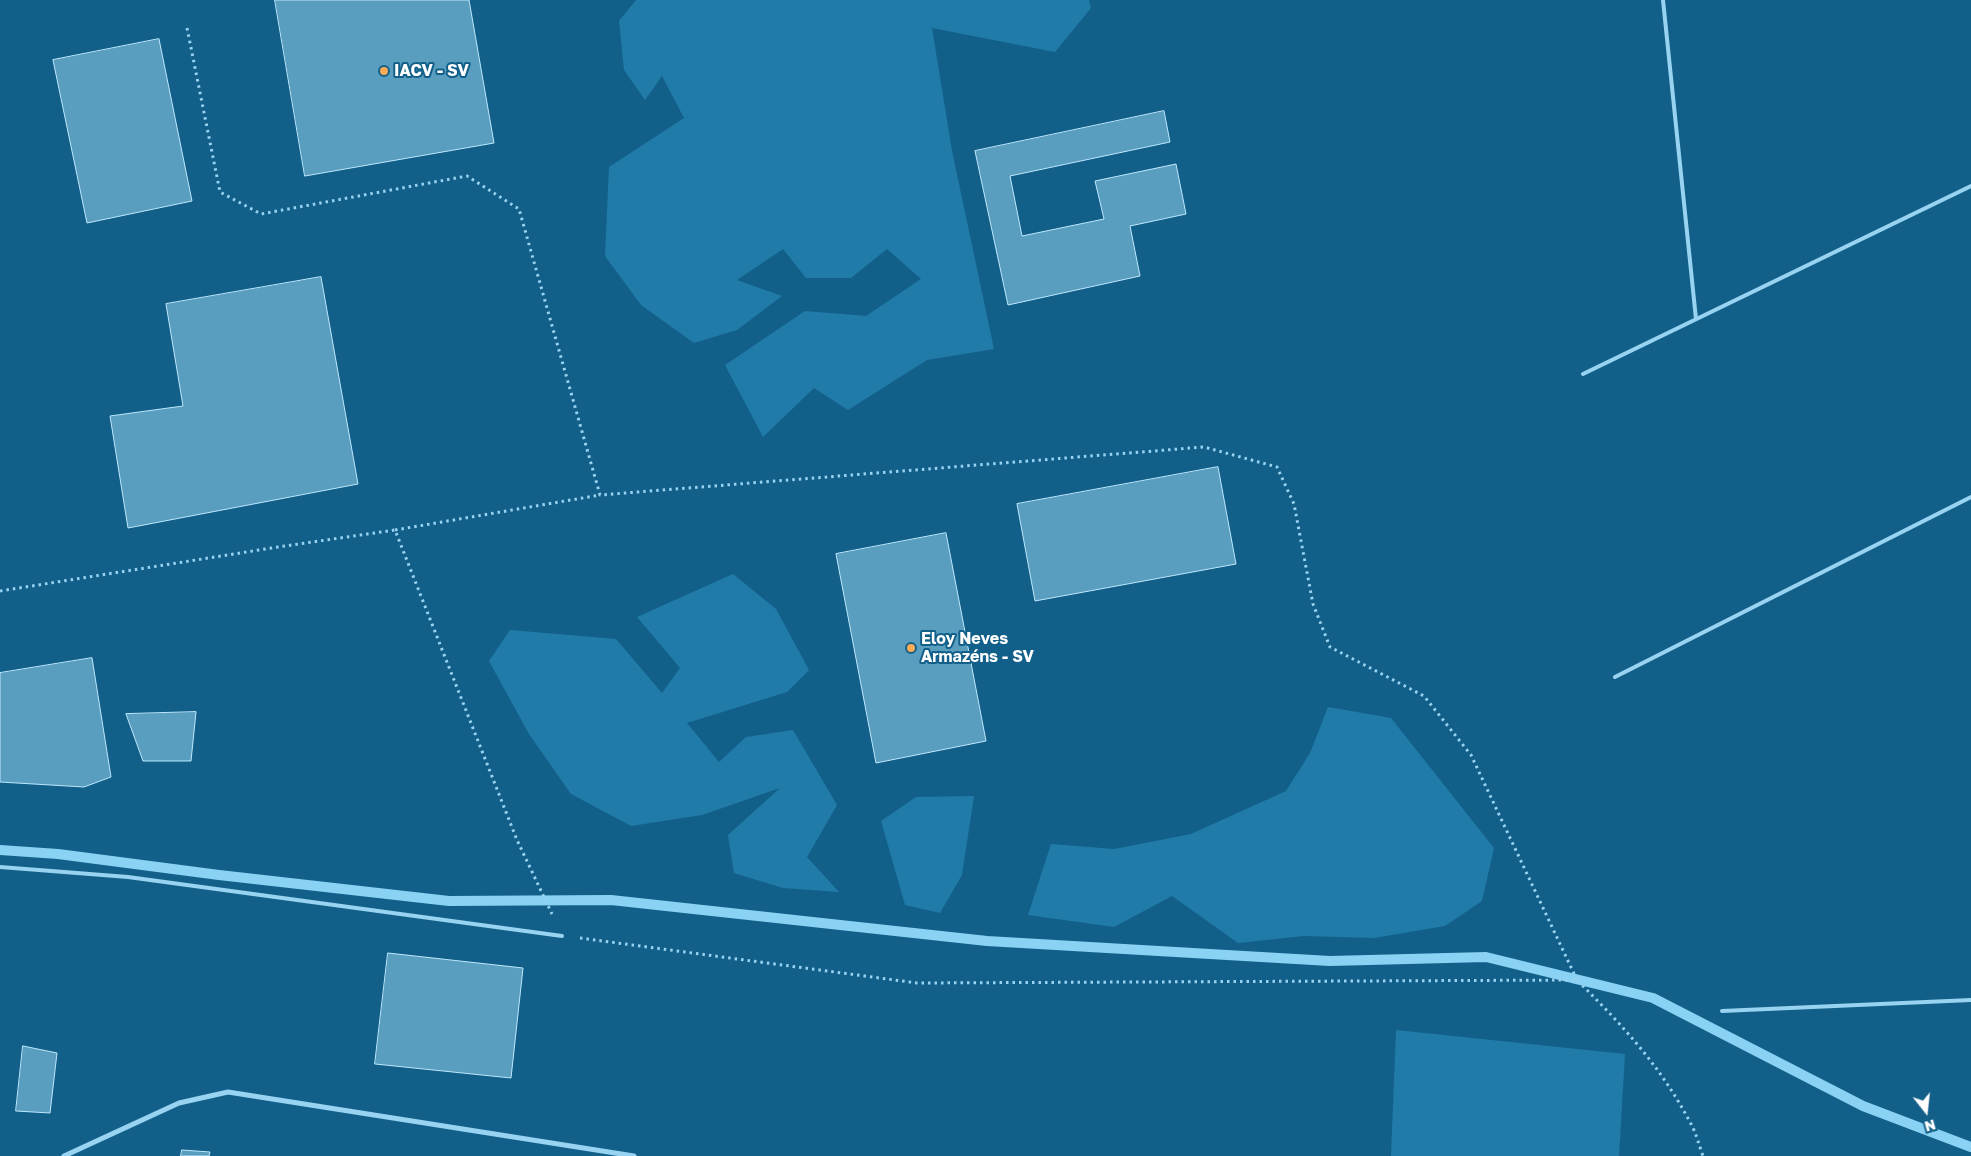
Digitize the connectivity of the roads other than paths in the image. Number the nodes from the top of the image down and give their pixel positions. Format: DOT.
graph roads {
  1 [pos="1663,0"];
  2 [pos="1971,186"];
  3 [pos="1696,319"];
  4 [pos="1583,374"];
  5 [pos="1971,497"];
  6 [pos="1615,677"];
  7 [pos="0,867"];
  8 [pos="562,936"];
  9 [pos="1971,1000"];
  10 [pos="1722,1011"];
  11 [pos="64,1156"];
  12 [pos="634,1156"];
  1 -- 3 [label="lane"];
  2 -- 3 [label="lane"];
  3 -- 4 [label="lane"];
  5 -- 6 [label="lane"];
  7 -- 8 [label="lane"];
  9 -- 10 [label="lane"];
  11 -- 12 [label="street"];
}
